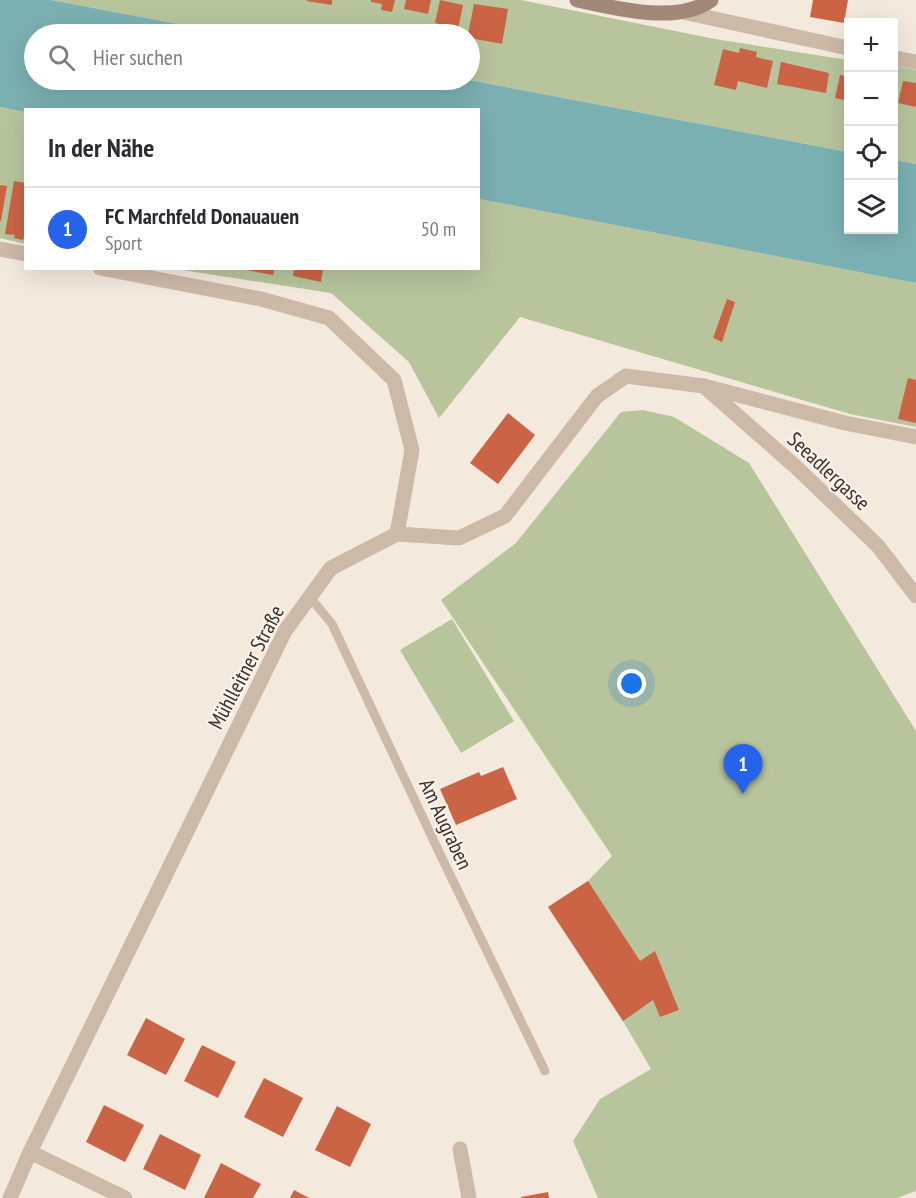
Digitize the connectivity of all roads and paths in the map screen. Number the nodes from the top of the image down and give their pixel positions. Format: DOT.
graph roads {
  1 [pos="577,0"];
  2 [pos="711,0"];
  3 [pos="683,12"];
  4 [pos="844,47"];
  5 [pos="898,59"];
  6 [pos="916,62"];
  7 [pos="0,249"];
  8 [pos="24,254"];
  9 [pos="110,270"];
  10 [pos="704,386"];
  11 [pos="916,437"];
  12 [pos="397,534"];
  13 [pos="309,596"];
  14 [pos="916,596"];
  15 [pos="545,1071"];
  16 [pos="460,1149"];
  17 [pos="30,1152"];
  18 [pos="10,1198"];
  19 [pos="125,1198"];
  20 [pos="468,1198"];
  1 -- 3 [label="street"];
  2 -- 3 [label="street"];
  3 -- 4 [label="street"];
  5 -- 6 [label="street"];
  7 -- 8 [label="street"];
  9 -- 12 [label="street"];
  10 -- 11 [label="street"];
  10 -- 12 [label="street"];
  10 -- 14 [label="street, Seeadlergasse"];
  12 -- 13 [label="street, Mühlleitner Straße"];
  13 -- 15 [label="lane, Am Augraben"];
  13 -- 17 [label="street, Mühlleitner Straße"];
  16 -- 20 [label="street"];
  17 -- 18 [label="street, Mühlleitner Straße"];
  17 -- 19 [label="street"];
}
